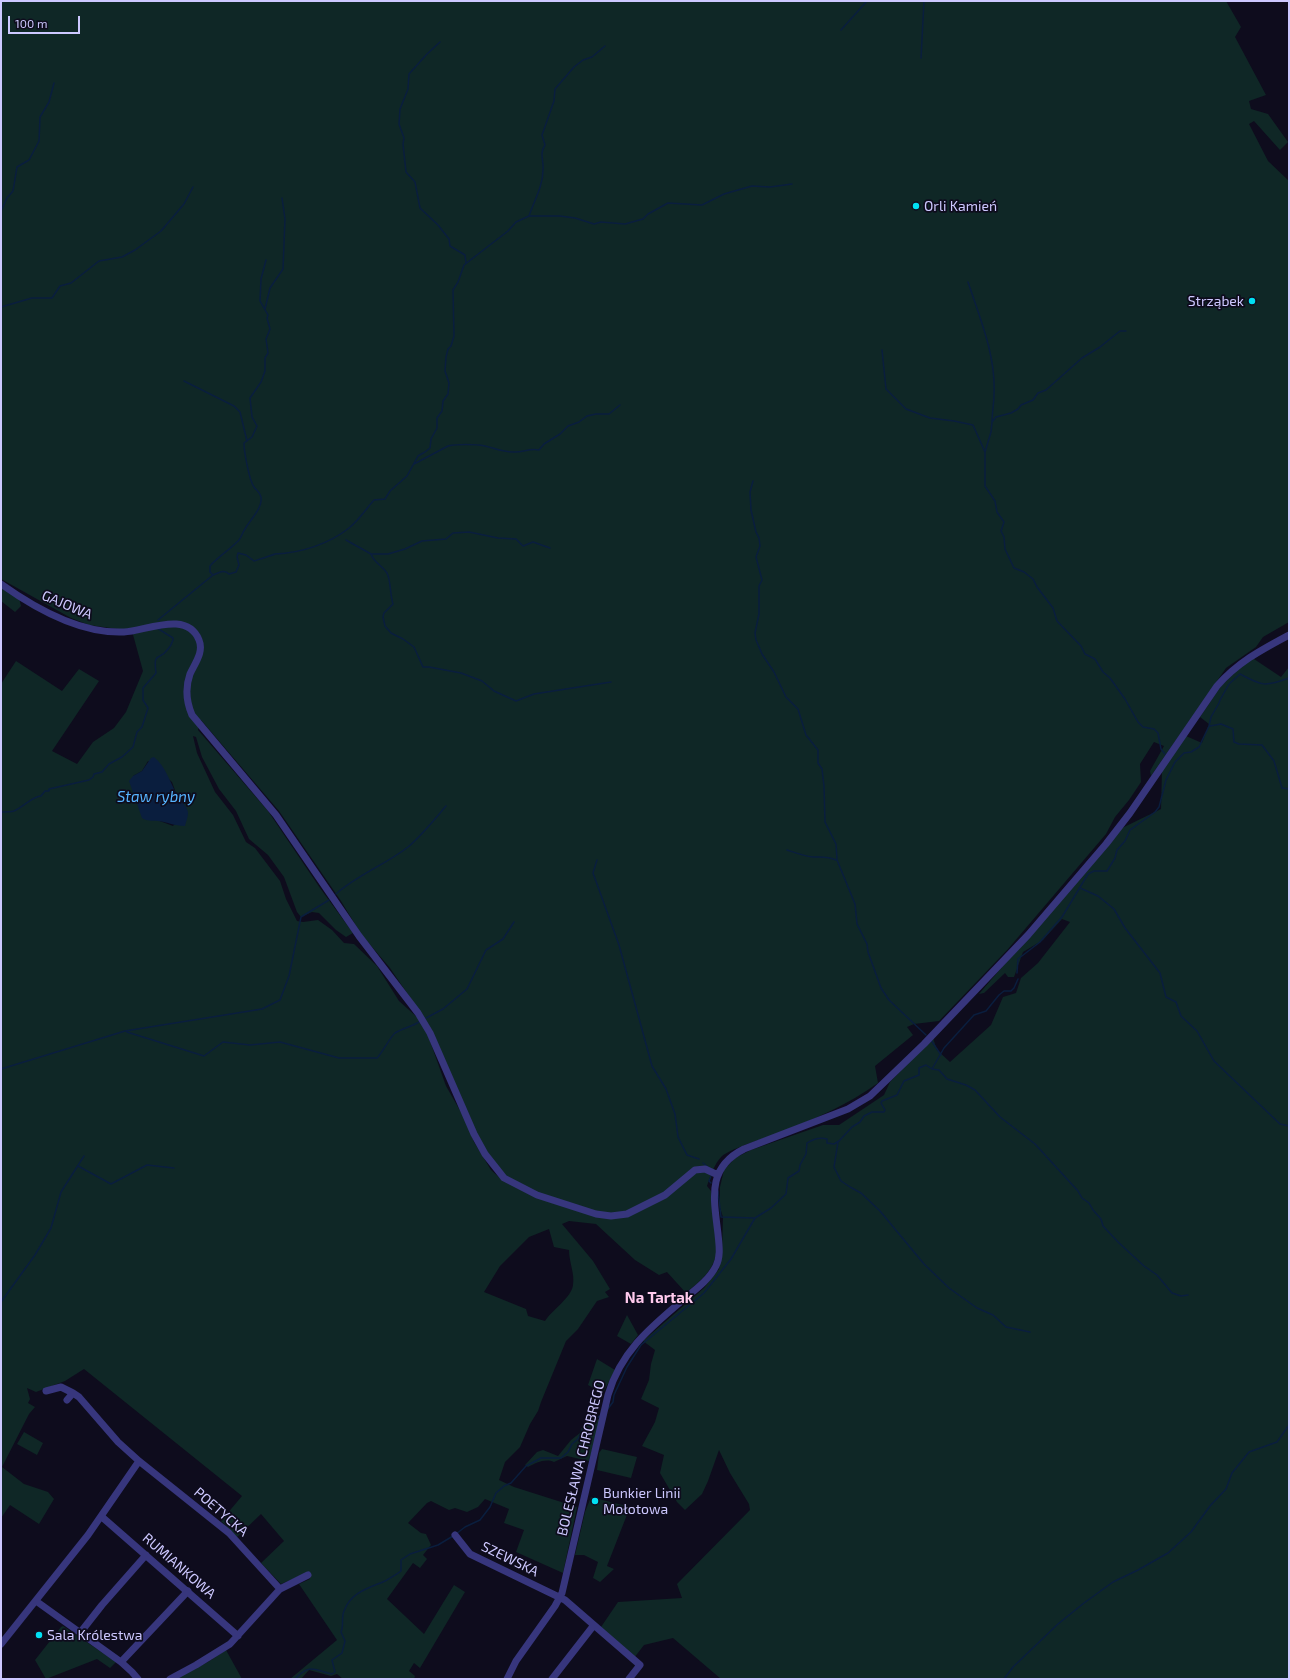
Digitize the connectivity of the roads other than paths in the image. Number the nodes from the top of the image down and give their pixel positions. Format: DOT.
graph roads {
  1 [pos="1,584"];
  2 [pos="1289,635"];
  3 [pos="718,1174"];
  4 [pos="46,1391"];
  5 [pos="74,1393"];
  6 [pos="67,1400"];
  7 [pos="140,1461"];
  8 [pos="102,1517"];
  9 [pos="455,1535"];
  10 [pos="146,1555"];
  11 [pos="308,1576"];
  12 [pos="280,1589"];
  13 [pos="188,1591"];
  14 [pos="560,1598"];
  15 [pos="36,1601"];
  16 [pos="594,1625"];
  17 [pos="80,1633"];
  18 [pos="238,1636"];
  19 [pos="1,1644"];
  20 [pos="121,1662"];
  21 [pos="138,1679"];
  22 [pos="170,1679"];
  23 [pos="507,1679"];
  24 [pos="552,1679"];
  25 [pos="629,1679"];
  1 -- 3 [label="street, GAJOWA"];
  2 -- 3 [label="street, BOLESŁAWA CHROBREGO"];
  3 -- 14 [label="street, BOLESŁAWA CHROBREGO"];
  4 -- 5 [label="street"];
  5 -- 6 [label="street"];
  5 -- 7 [label="street, POETYCKA"];
  7 -- 8 [label="street"];
  7 -- 12 [label="street, POETYCKA"];
  8 -- 10 [label="street, RUMIANKOWA"];
  8 -- 15 [label="street"];
  9 -- 14 [label="street, SZEWSKA"];
  10 -- 13 [label="street, RUMIANKOWA"];
  10 -- 17 [label="street"];
  11 -- 12 [label="street"];
  12 -- 18 [label="street"];
  13 -- 18 [label="street, RUMIANKOWA"];
  13 -- 20 [label="street"];
  14 -- 16 [label="street, SZEWSKA"];
  14 -- 23 [label="street, BOLESŁAWA CHROBREGO"];
  15 -- 17 [label="street"];
  15 -- 19 [label="street"];
  16 -- 24 [label="street"];
  16 -- 25 [label="street, SZEWSKA"];
  17 -- 20 [label="street"];
  18 -- 22 [label="street"];
  20 -- 21 [label="street"];
}
